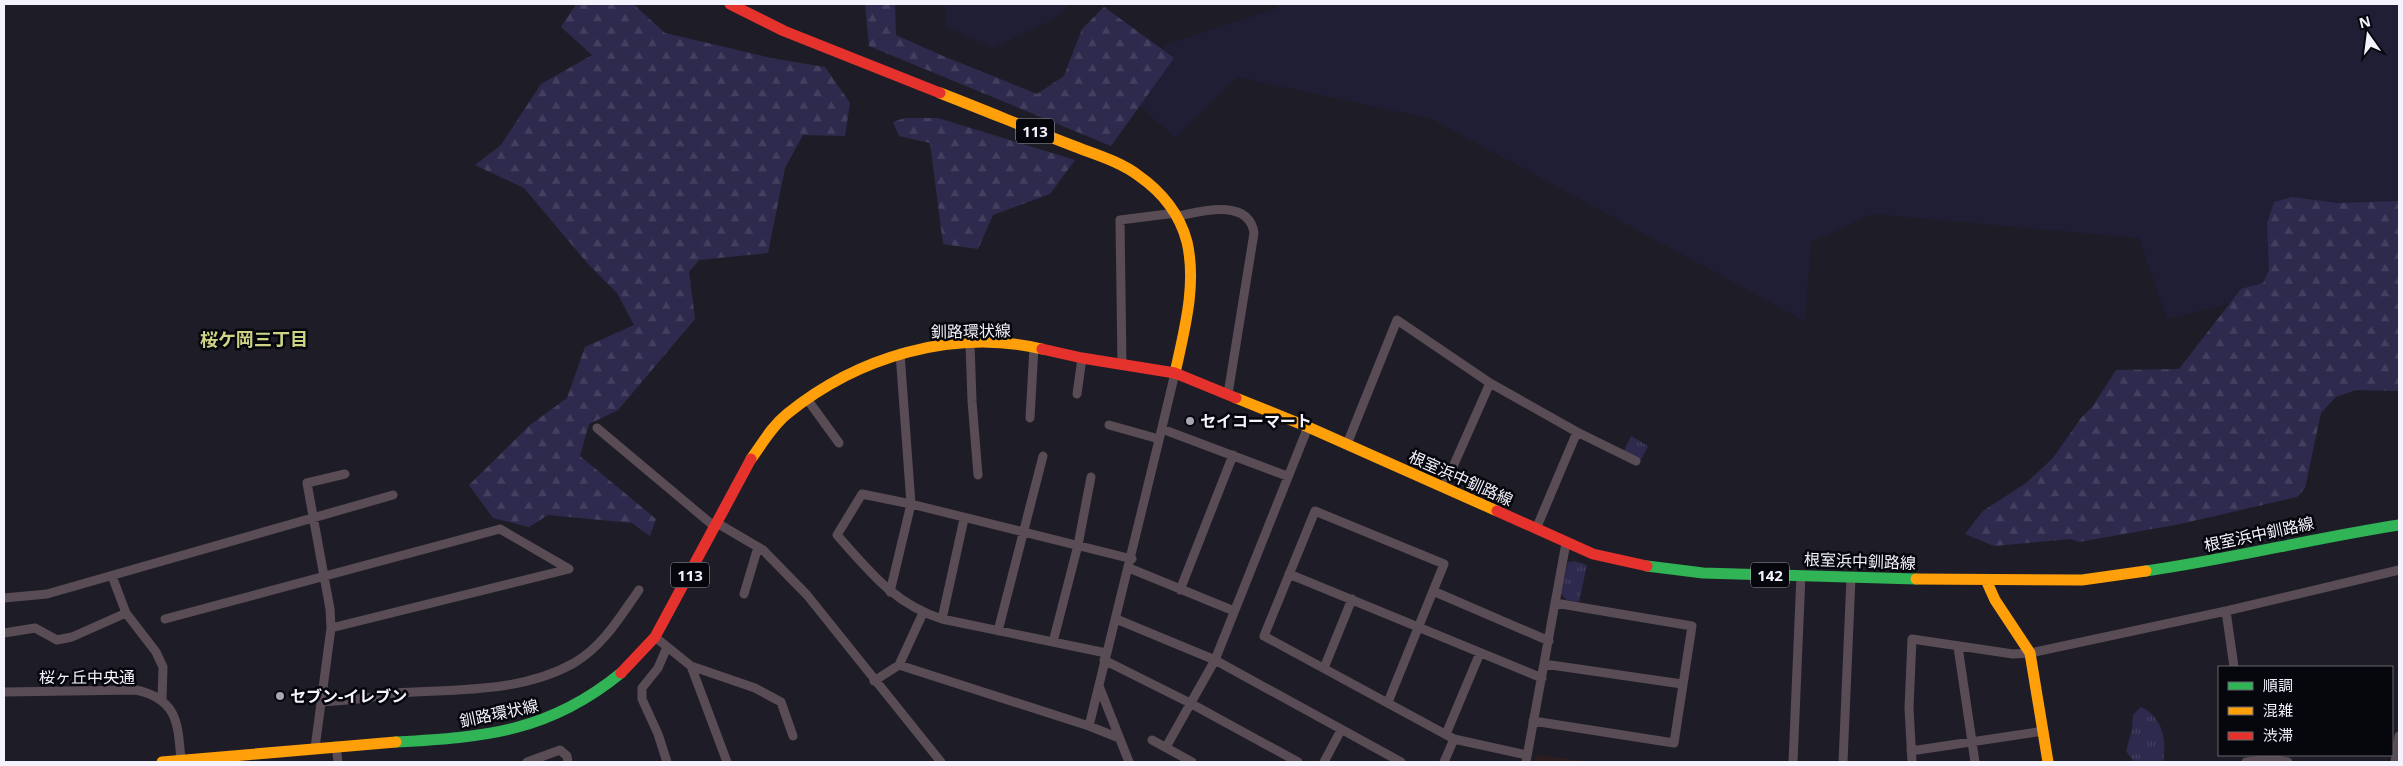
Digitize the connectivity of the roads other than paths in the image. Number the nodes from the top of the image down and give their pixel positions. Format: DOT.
graph roads {
  1 [pos="730,4"];
  2 [pos="1177,214"];
  3 [pos="970,344"];
  4 [pos="1034,347"];
  5 [pos="900,353"];
  6 [pos="1082,358"];
  7 [pos="1122,365"];
  8 [pos="1175,373"];
  9 [pos="1490,383"];
  10 [pos="1077,394"];
  11 [pos="1228,394"];
  12 [pos="807,399"];
  13 [pos="1030,418"];
  14 [pos="1109,425"];
  15 [pos="1308,427"];
  16 [pos="597,428"];
  17 [pos="1162,429"];
  18 [pos="1577,432"];
  19 [pos="1159,439"];
  20 [pos="838,443"];
  21 [pos="1347,444"];
  22 [pos="1233,455"];
  23 [pos="1043,456"];
  24 [pos="1636,461"];
  25 [pos="345,474"];
  26 [pos="978,475"];
  27 [pos="1287,476"];
  28 [pos="1091,477"];
  29 [pos="1444,487"];
  30 [pos="393,495"];
  31 [pos="911,504"];
  32 [pos="312,518"];
  33 [pos="964,519"];
  34 [pos="716,525"];
  35 [pos="2399,525"];
  36 [pos="1536,528"];
  37 [pos="1022,532"];
  38 [pos="1566,543"];
  39 [pos="1078,545"];
  40 [pos="758,547"];
  41 [pos="1130,563"];
  42 [pos="2399,570"];
  43 [pos="1290,574"];
  44 [pos="1801,575"];
  45 [pos="112,576"];
  46 [pos="323,576"];
  47 [pos="1851,577"];
  48 [pos="1986,580"];
  49 [pos="639,590"];
  50 [pos="1180,590"];
  51 [pos="890,592"];
  52 [pos="1433,592"];
  53 [pos="744,594"];
  54 [pos="4,598"];
  55 [pos="1352,599"];
  56 [pos="1555,603"];
  57 [pos="1234,611"];
  58 [pos="2226,612"];
  59 [pos="126,613"];
  60 [pos="923,613"];
  61 [pos="165,619"];
  62 [pos="942,619"];
  63 [pos="1116,620"];
  64 [pos="331,628"];
  65 [pos="1418,628"];
  66 [pos="998,631"];
  67 [pos="4,633"];
  68 [pos="656,637"];
  69 [pos="1053,642"];
  70 [pos="1549,642"];
  71 [pos="667,647"];
  72 [pos="1958,647"];
  73 [pos="1480,653"];
  74 [pos="2030,653"];
  75 [pos="1105,657"];
  76 [pos="1215,660"];
  77 [pos="1544,664"];
  78 [pos="899,665"];
  79 [pos="691,666"];
  80 [pos="2234,666"];
  81 [pos="1324,668"];
  82 [pos="1542,678"];
  83 [pos="874,681"];
  84 [pos="1682,684"];
  85 [pos="1099,686"];
  86 [pos="4,692"];
  87 [pos="162,700"];
  88 [pos="321,702"];
  89 [pos="1388,702"];
  90 [pos="1190,703"];
  91 [pos="1533,721"];
  92 [pos="1089,726"];
  93 [pos="1341,730"];
  94 [pos="2044,731"];
  95 [pos="1446,734"];
  96 [pos="793,736"];
  97 [pos="2399,736"];
  98 [pos="1119,738"];
  99 [pos="1152,740"];
  100 [pos="1454,740"];
  101 [pos="1972,741"];
  102 [pos="336,746"];
  103 [pos="1166,747"];
  104 [pos="315,748"];
  105 [pos="1911,751"];
  106 [pos="1526,759"];
  107 [pos="181,761"];
  108 [pos="665,761"];
  109 [pos="162,762"];
  110 [pos="338,762"];
  111 [pos="527,762"];
  112 [pos="568,762"];
  113 [pos="727,762"];
  114 [pos="941,762"];
  115 [pos="1129,762"];
  116 [pos="1192,762"];
  117 [pos="1298,762"];
  118 [pos="1324,762"];
  119 [pos="1401,762"];
  120 [pos="1444,762"];
  121 [pos="1793,762"];
  122 [pos="1843,762"];
  123 [pos="1912,762"];
  124 [pos="1975,762"];
  125 [pos="2048,762"];
  126 [pos="2246,762"];
  127 [pos="2288,762"];
  128 [pos="2395,762"];
  1 -- 2 [label="main road, 113"];
  2 -- 7 [label="street"];
  2 -- 8 [label="main road, 113"];
  2 -- 11 [label="street"];
  3 -- 4 [label="main road, 釧路環状線 / 113"];
  3 -- 5 [label="main road, 釧路環状線 / 113"];
  3 -- 26 [label="street"];
  4 -- 6 [label="main road, 釧路環状線 / 113"];
  4 -- 13 [label="street"];
  5 -- 12 [label="main road, 釧路環状線 / 113"];
  5 -- 31 [label="street"];
  6 -- 7 [label="main road, 釧路環状線 / 113"];
  6 -- 10 [label="street"];
  7 -- 8 [label="main road, 釧路環状線 / 113"];
  8 -- 11 [label="main road, 根室浜中釧路線 / 142"];
  8 -- 17 [label="street"];
  9 -- 18 [label="street"];
  9 -- 21 [label="street"];
  9 -- 29 [label="street"];
  11 -- 15 [label="main road, 根室浜中釧路線 / 142"];
  12 -- 20 [label="street"];
  12 -- 34 [label="main road, 釧路環状線 / 113"];
  14 -- 19 [label="street"];
  15 -- 21 [label="main road, 根室浜中釧路線 / 142"];
  15 -- 27 [label="street"];
  16 -- 34 [label="street"];
  17 -- 19 [label="street"];
  17 -- 22 [label="street"];
  18 -- 24 [label="street"];
  18 -- 36 [label="street"];
  19 -- 41 [label="street"];
  21 -- 29 [label="main road, 根室浜中釧路線 / 142"];
  22 -- 27 [label="street"];
  22 -- 50 [label="street"];
  23 -- 37 [label="street"];
  25 -- 32 [label="street"];
  27 -- 57 [label="street"];
  28 -- 39 [label="street"];
  29 -- 36 [label="main road, 根室浜中釧路線 / 142"];
  30 -- 32 [label="street"];
  31 -- 33 [label="street"];
  31 -- 51 [label="street"];
  31 -- 51 [label="street"];
  32 -- 45 [label="street"];
  32 -- 46 [label="street"];
  33 -- 37 [label="street"];
  33 -- 62 [label="street"];
  34 -- 40 [label="street"];
  34 -- 68 [label="main road, 釧路環状線 / 113"];
  35 -- 48 [label="main road, 根室浜中釧路線 / 142"];
  36 -- 38 [label="main road, 根室浜中釧路線 / 142"];
  37 -- 39 [label="street"];
  37 -- 66 [label="street"];
  38 -- 44 [label="main road, 根室浜中釧路線 / 142"];
  38 -- 56 [label="street"];
  39 -- 41 [label="street"];
  39 -- 69 [label="street"];
  40 -- 53 [label="street"];
  40 -- 83 [label="street"];
  41 -- 50 [label="street"];
  41 -- 63 [label="street"];
  42 -- 58 [label="street"];
  43 -- 52 [label="street"];
  43 -- 55 [label="street"];
  43 -- 81 [label="street"];
  44 -- 47 [label="main road, 根室浜中釧路線 / 142"];
  44 -- 121 [label="street"];
  45 -- 54 [label="street"];
  45 -- 59 [label="street"];
  46 -- 61 [label="street"];
  46 -- 64 [label="street"];
  46 -- 64 [label="street"];
  47 -- 48 [label="main road, 根室浜中釧路線 / 142"];
  47 -- 122 [label="street"];
  48 -- 74 [label="main road"];
  49 -- 88 [label="street"];
  50 -- 57 [label="street"];
  51 -- 60 [label="street"];
  52 -- 65 [label="street"];
  52 -- 70 [label="street"];
  55 -- 65 [label="street"];
  55 -- 81 [label="street"];
  56 -- 70 [label="street"];
  56 -- 84 [label="street"];
  57 -- 76 [label="street"];
  58 -- 74 [label="street"];
  58 -- 80 [label="street"];
  59 -- 67 [label="street"];
  59 -- 87 [label="street"];
  60 -- 62 [label="street"];
  60 -- 78 [label="street"];
  62 -- 66 [label="street"];
  63 -- 75 [label="street"];
  63 -- 76 [label="street"];
  64 -- 88 [label="street"];
  65 -- 73 [label="street"];
  65 -- 89 [label="street"];
  66 -- 69 [label="street"];
  68 -- 71 [label="street"];
  68 -- 102 [label="main road, 釧路環状線 / 113"];
  69 -- 75 [label="street"];
  70 -- 77 [label="street"];
  71 -- 79 [label="street"];
  71 -- 108 [label="street"];
  72 -- 74 [label="street"];
  72 -- 101 [label="street"];
  72 -- 105 [label="street"];
  73 -- 82 [label="street"];
  73 -- 95 [label="street"];
  74 -- 94 [label="main road"];
  75 -- 85 [label="street"];
  75 -- 90 [label="street"];
  76 -- 90 [label="street"];
  76 -- 93 [label="street"];
  77 -- 82 [label="street"];
  77 -- 84 [label="street"];
  78 -- 83 [label="street"];
  78 -- 92 [label="street"];
  79 -- 96 [label="street"];
  79 -- 113 [label="street"];
  81 -- 89 [label="street"];
  82 -- 91 [label="street"];
  83 -- 114 [label="street"];
  84 -- 91 [label="street"];
  85 -- 92 [label="street"];
  85 -- 98 [label="street"];
  86 -- 87 [label="street, 桜ヶ丘中央通"];
  87 -- 107 [label="street"];
  88 -- 104 [label="street"];
  89 -- 95 [label="street"];
  90 -- 103 [label="street"];
  90 -- 117 [label="street"];
  91 -- 106 [label="street"];
  92 -- 98 [label="street"];
  93 -- 118 [label="street"];
  93 -- 119 [label="street"];
  94 -- 101 [label="street"];
  94 -- 125 [label="main road"];
  95 -- 100 [label="street"];
  97 -- 128 [label="street"];
  98 -- 115 [label="street"];
  99 -- 103 [label="street"];
  100 -- 106 [label="street"];
  100 -- 120 [label="street"];
  101 -- 105 [label="street"];
  101 -- 124 [label="street"];
  102 -- 104 [label="main road, 釧路環状線 / 113"];
  102 -- 110 [label="street"];
  103 -- 116 [label="street"];
  104 -- 107 [label="main road, 釧路環状線 / 113"];
  105 -- 123 [label="street"];
  107 -- 109 [label="main road, 釧路環状線 / 113"];
  111 -- 112 [label="street"];
  126 -- 127 [label="street"];
}
